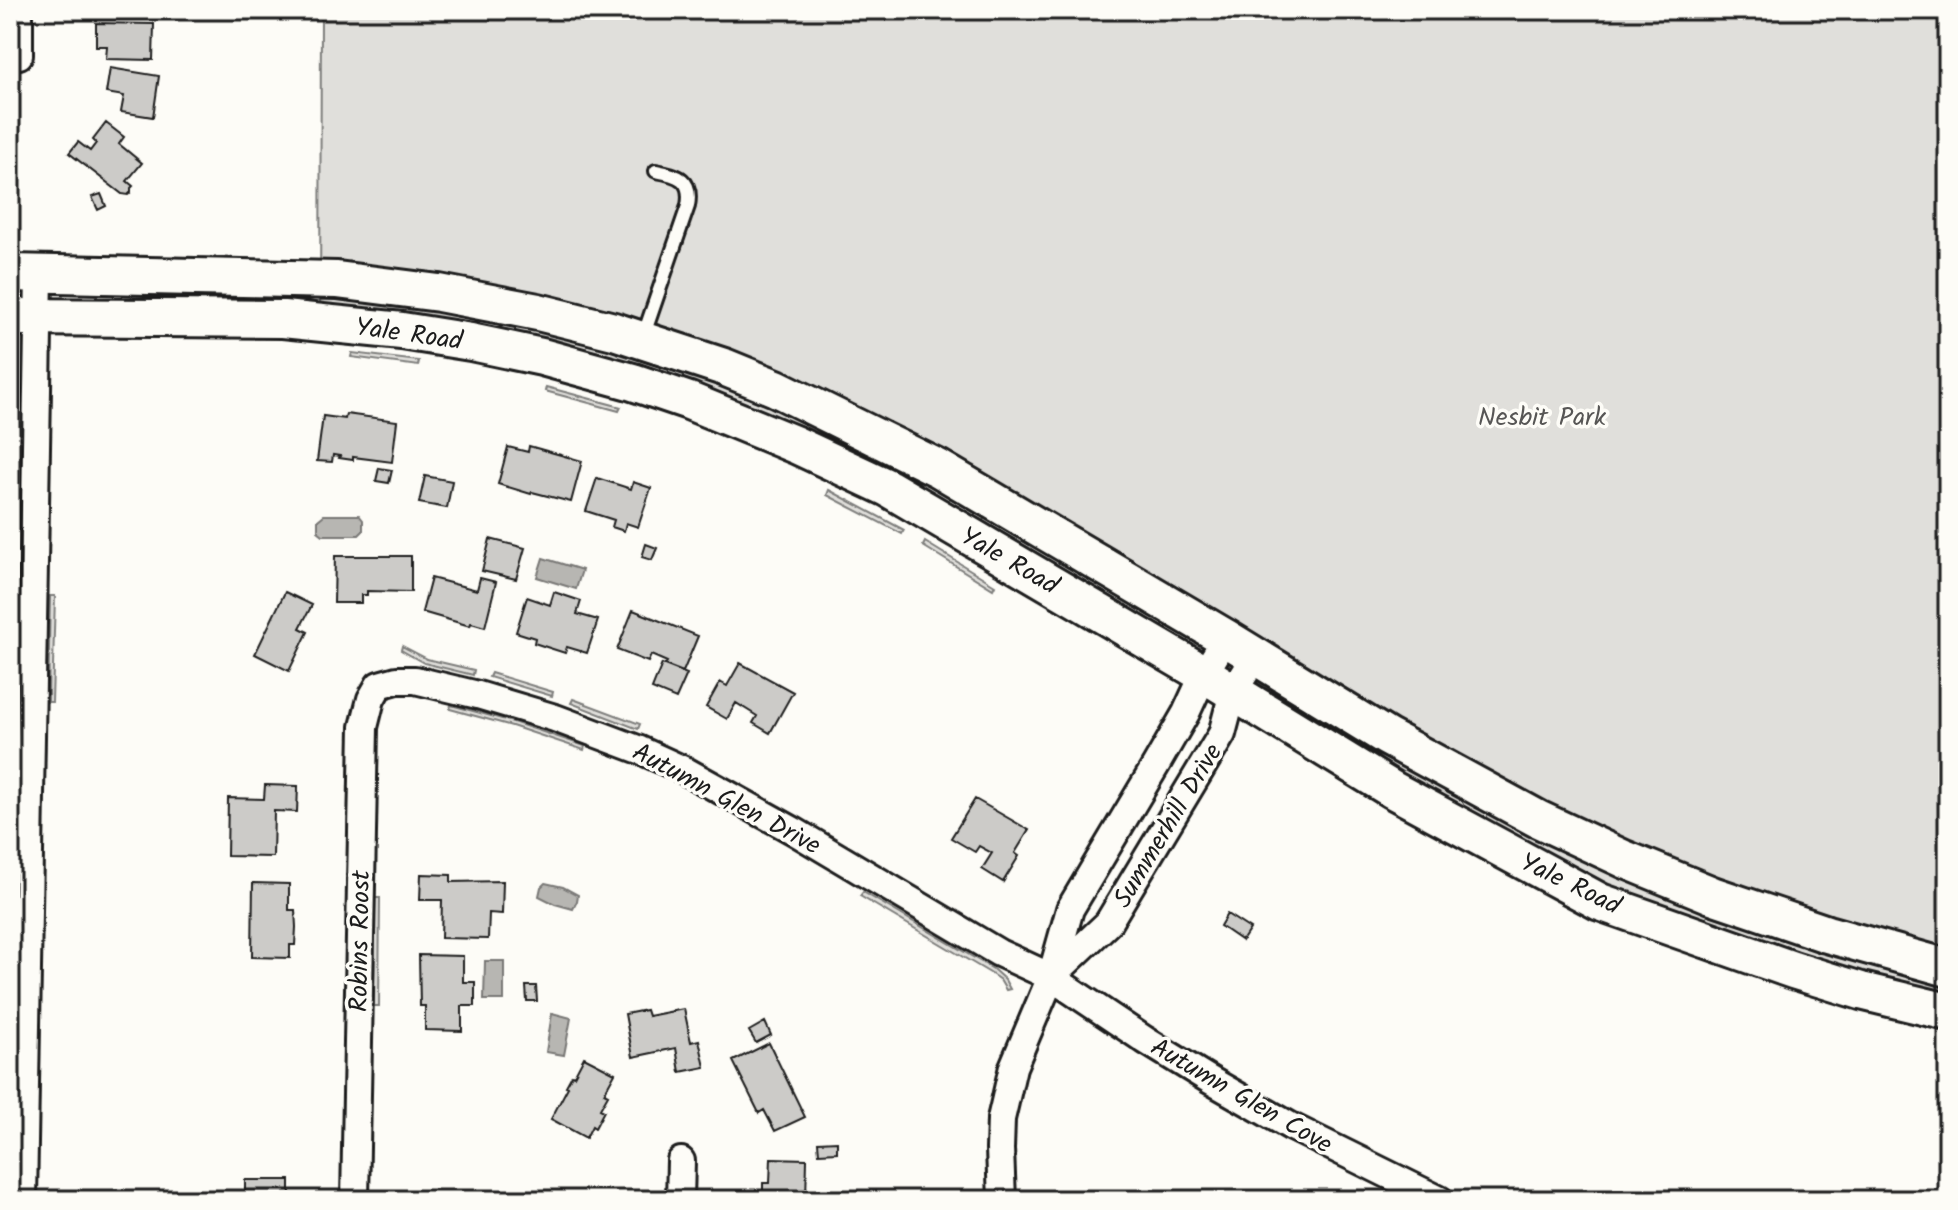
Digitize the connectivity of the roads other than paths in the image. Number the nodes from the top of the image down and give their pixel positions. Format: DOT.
graph roads {
  1 [pos="19,10"];
  2 [pos="19,55"];
  3 [pos="656,171"];
  4 [pos="24,274"];
  5 [pos="24,318"];
  6 [pos="642,340"];
  7 [pos="1241,647"];
  8 [pos="1219,683"];
  9 [pos="379,685"];
  10 [pos="20,812"];
  11 [pos="1948,968"];
  12 [pos="1051,977"];
  13 [pos="1948,1012"];
  14 [pos="681,1161"];
  15 [pos="16,1171"];
  16 [pos="23,1200"];
  17 [pos="355,1200"];
  18 [pos="680,1200"];
  19 [pos="1002,1200"];
  20 [pos="1440,1200"];
  1 -- 2 [label="street"];
  3 -- 6 [label="lane"];
  4 -- 5 [label="street"];
  4 -- 6 [label="main road, Yale Road"];
  5 -- 8 [label="main road, Yale Road"];
  5 -- 10 [label="street"];
  6 -- 7 [label="main road, Yale Road"];
  7 -- 8 [label="street, Summerhill Drive"];
  7 -- 11 [label="main road, Yale Road"];
  8 -- 12 [label="street, Summerhill Drive"];
  8 -- 12 [label="street, Summerhill Drive"];
  8 -- 13 [label="main road, Yale Road"];
  9 -- 12 [label="street, Autumn Glen Drive"];
  9 -- 17 [label="street, Robins Roost"];
  10 -- 15 [label="street"];
  12 -- 19 [label="street, Summerhill Drive"];
  12 -- 20 [label="street, Autumn Glen Cove"];
  14 -- 18 [label="street"];
  15 -- 16 [label="street"];
}
